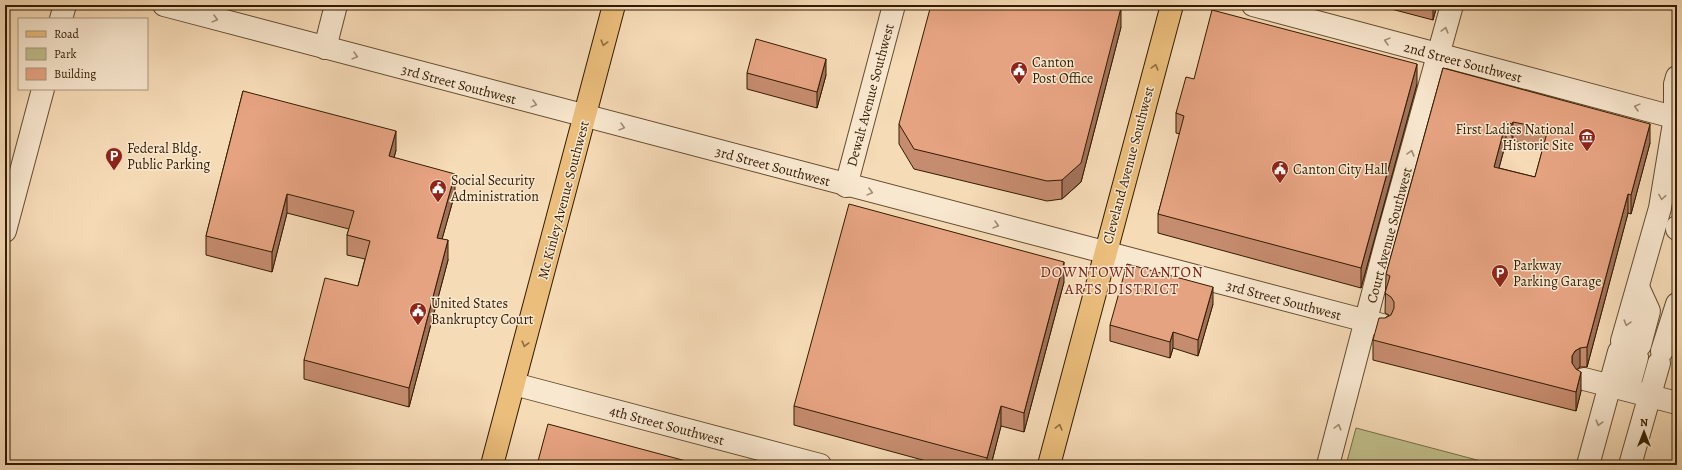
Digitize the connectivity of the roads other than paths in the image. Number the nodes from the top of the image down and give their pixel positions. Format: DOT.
graph roads {
  1 [pos="65,5"];
  2 [pos="164,5"];
  3 [pos="336,5"];
  4 [pos="614,5"];
  5 [pos="894,5"];
  6 [pos="1172,5"];
  7 [pos="1253,5"];
  8 [pos="1452,5"];
  9 [pos="61,18"];
  10 [pos="325,48"];
  11 [pos="1438,55"];
  12 [pos="1677,77"];
  13 [pos="43,90"];
  14 [pos="585,117"];
  15 [pos="1676,118"];
  16 [pos="846,186"];
  17 [pos="5,232"];
  18 [pos="1104,253"];
  19 [pos="1677,304"];
  20 [pos="1373,323"];
  21 [pos="1584,379"];
  22 [pos="514,384"];
  23 [pos="1619,388"];
  24 [pos="1649,396"];
  25 [pos="1677,403"];
  26 [pos="492,465"];
  27 [pos="820,465"];
  28 [pos="1049,465"];
  29 [pos="1328,465"];
  30 [pos="1588,465"];
  31 [pos="1630,465"];
  1 -- 9 [label="street"];
  2 -- 10 [label="street, 3rd Street Southwest, one-way"];
  3 -- 10 [label="street"];
  4 -- 14 [label="main road, Mc Kinley Avenue Southwest, one-way"];
  5 -- 16 [label="street, Dewalt Avenue Southwest"];
  18 -- 6 [label="main road, Cleveland Avenue Southwest, one-way"];
  11 -- 7 [label="street, 2nd Street Southwest, one-way"];
  11 -- 8 [label="street, Court Avenue Southwest, one-way"];
  10 -- 14 [label="street, 3rd Street Southwest, one-way"];
  15 -- 11 [label="street, 2nd Street Southwest, one-way"];
  20 -- 11 [label="street, Court Avenue Southwest, one-way"];
  12 -- 15 [label="street"];
  13 -- 17 [label="street"];
  14 -- 16 [label="street, 3rd Street Southwest, one-way"];
  14 -- 22 [label="main road, Mc Kinley Avenue Southwest, one-way"];
  15 -- 23 [label="street, one-way"];
  16 -- 18 [label="street, 3rd Street Southwest, one-way"];
  18 -- 20 [label="street, 3rd Street Southwest"];
  28 -- 18 [label="main road, Cleveland Avenue Southwest, one-way"];
  19 -- 24 [label="street"];
  29 -- 20 [label="street, Court Avenue Southwest, one-way"];
  21 -- 23 [label="street"];
  22 -- 26 [label="main road, Mc Kinley Avenue Southwest"];
  22 -- 27 [label="street, 4th Street Southwest"];
  23 -- 24 [label="street"];
  23 -- 30 [label="street, one-way"];
  24 -- 25 [label="street"];
  24 -- 31 [label="street"];
}
